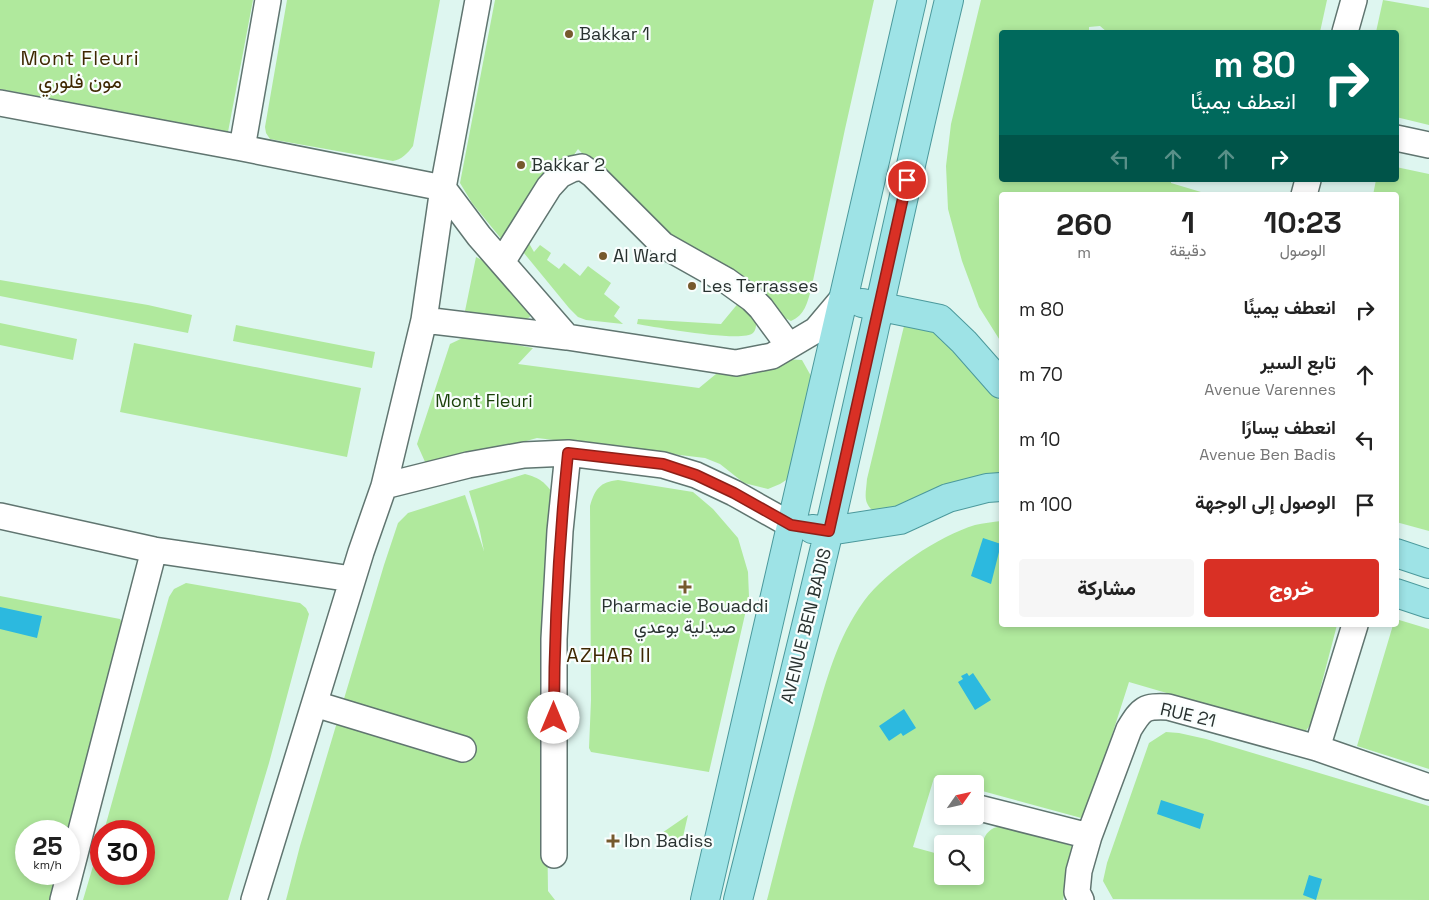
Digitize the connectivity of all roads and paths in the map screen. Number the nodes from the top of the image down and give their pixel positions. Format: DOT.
graph roads {
  1 [pos="268,0"];
  2 [pos="478,0"];
  3 [pos="912,0"];
  4 [pos="949,0"];
  5 [pos="1354,0"];
  6 [pos="1346,30"];
  7 [pos="0,103"];
  8 [pos="1399,139"];
  9 [pos="1429,145"];
  10 [pos="242,148"];
  11 [pos="443,188"];
  12 [pos="502,262"];
  13 [pos="843,298"];
  14 [pos="880,307"];
  15 [pos="424,320"];
  16 [pos="567,337"];
  17 [pos="789,346"];
  18 [pos="999,382"];
  19 [pos="568,453"];
  20 [pos="384,486"];
  21 [pos="999,488"];
  22 [pos="0,516"];
  23 [pos="791,525"];
  24 [pos="829,531"];
  25 [pos="154,550"];
  26 [pos="1399,554"];
  27 [pos="1429,564"];
  28 [pos="352,579"];
  29 [pos="1399,594"];
  30 [pos="1429,604"];
  31 [pos="1354,627"];
  32 [pos="315,704"];
  33 [pos="1317,748"];
  34 [pos="463,750"];
  35 [pos="1429,787"];
  36 [pos="984,810"];
  37 [pos="1089,836"];
  38 [pos="554,855"];
  39 [pos="63,900"];
  40 [pos="254,900"];
  41 [pos="704,900"];
  42 [pos="738,900"];
  43 [pos="1081,900"];
  1 -- 10 [label="street"];
  2 -- 11 [label="street"];
  3 -- 13 [label="main road, AVENUE BEN BADIS"];
  4 -- 14 [label="main road, AVENUE BEN BADIS"];
  5 -- 6 [label="street"];
  7 -- 10 [label="street"];
  8 -- 9 [label="street"];
  10 -- 11 [label="street"];
  11 -- 12 [label="street"];
  11 -- 15 [label="street"];
  12 -- 16 [label="street"];
  12 -- 17 [label="street"];
  13 -- 14 [label="main road"];
  13 -- 17 [label="street"];
  13 -- 23 [label="main road, AVENUE BEN BADIS"];
  14 -- 18 [label="main road"];
  14 -- 24 [label="main road, AVENUE BEN BADIS"];
  15 -- 16 [label="street"];
  15 -- 20 [label="street"];
  16 -- 17 [label="street"];
  19 -- 20 [label="street"];
  19 -- 23 [label="street"];
  19 -- 38 [label="street"];
  20 -- 28 [label="street"];
  21 -- 24 [label="main road"];
  22 -- 25 [label="street"];
  23 -- 24 [label="main road"];
  23 -- 41 [label="main road, AVENUE BEN BADIS"];
  24 -- 42 [label="main road, AVENUE BEN BADIS"];
  25 -- 28 [label="street"];
  25 -- 39 [label="street"];
  26 -- 27 [label="main road"];
  28 -- 32 [label="street"];
  29 -- 30 [label="main road"];
  31 -- 33 [label="street"];
  32 -- 34 [label="street"];
  32 -- 40 [label="street"];
  33 -- 35 [label="street, RUE 21"];
  33 -- 37 [label="street, RUE 21"];
  36 -- 37 [label="street"];
  37 -- 43 [label="street, RUE 21"];
}
